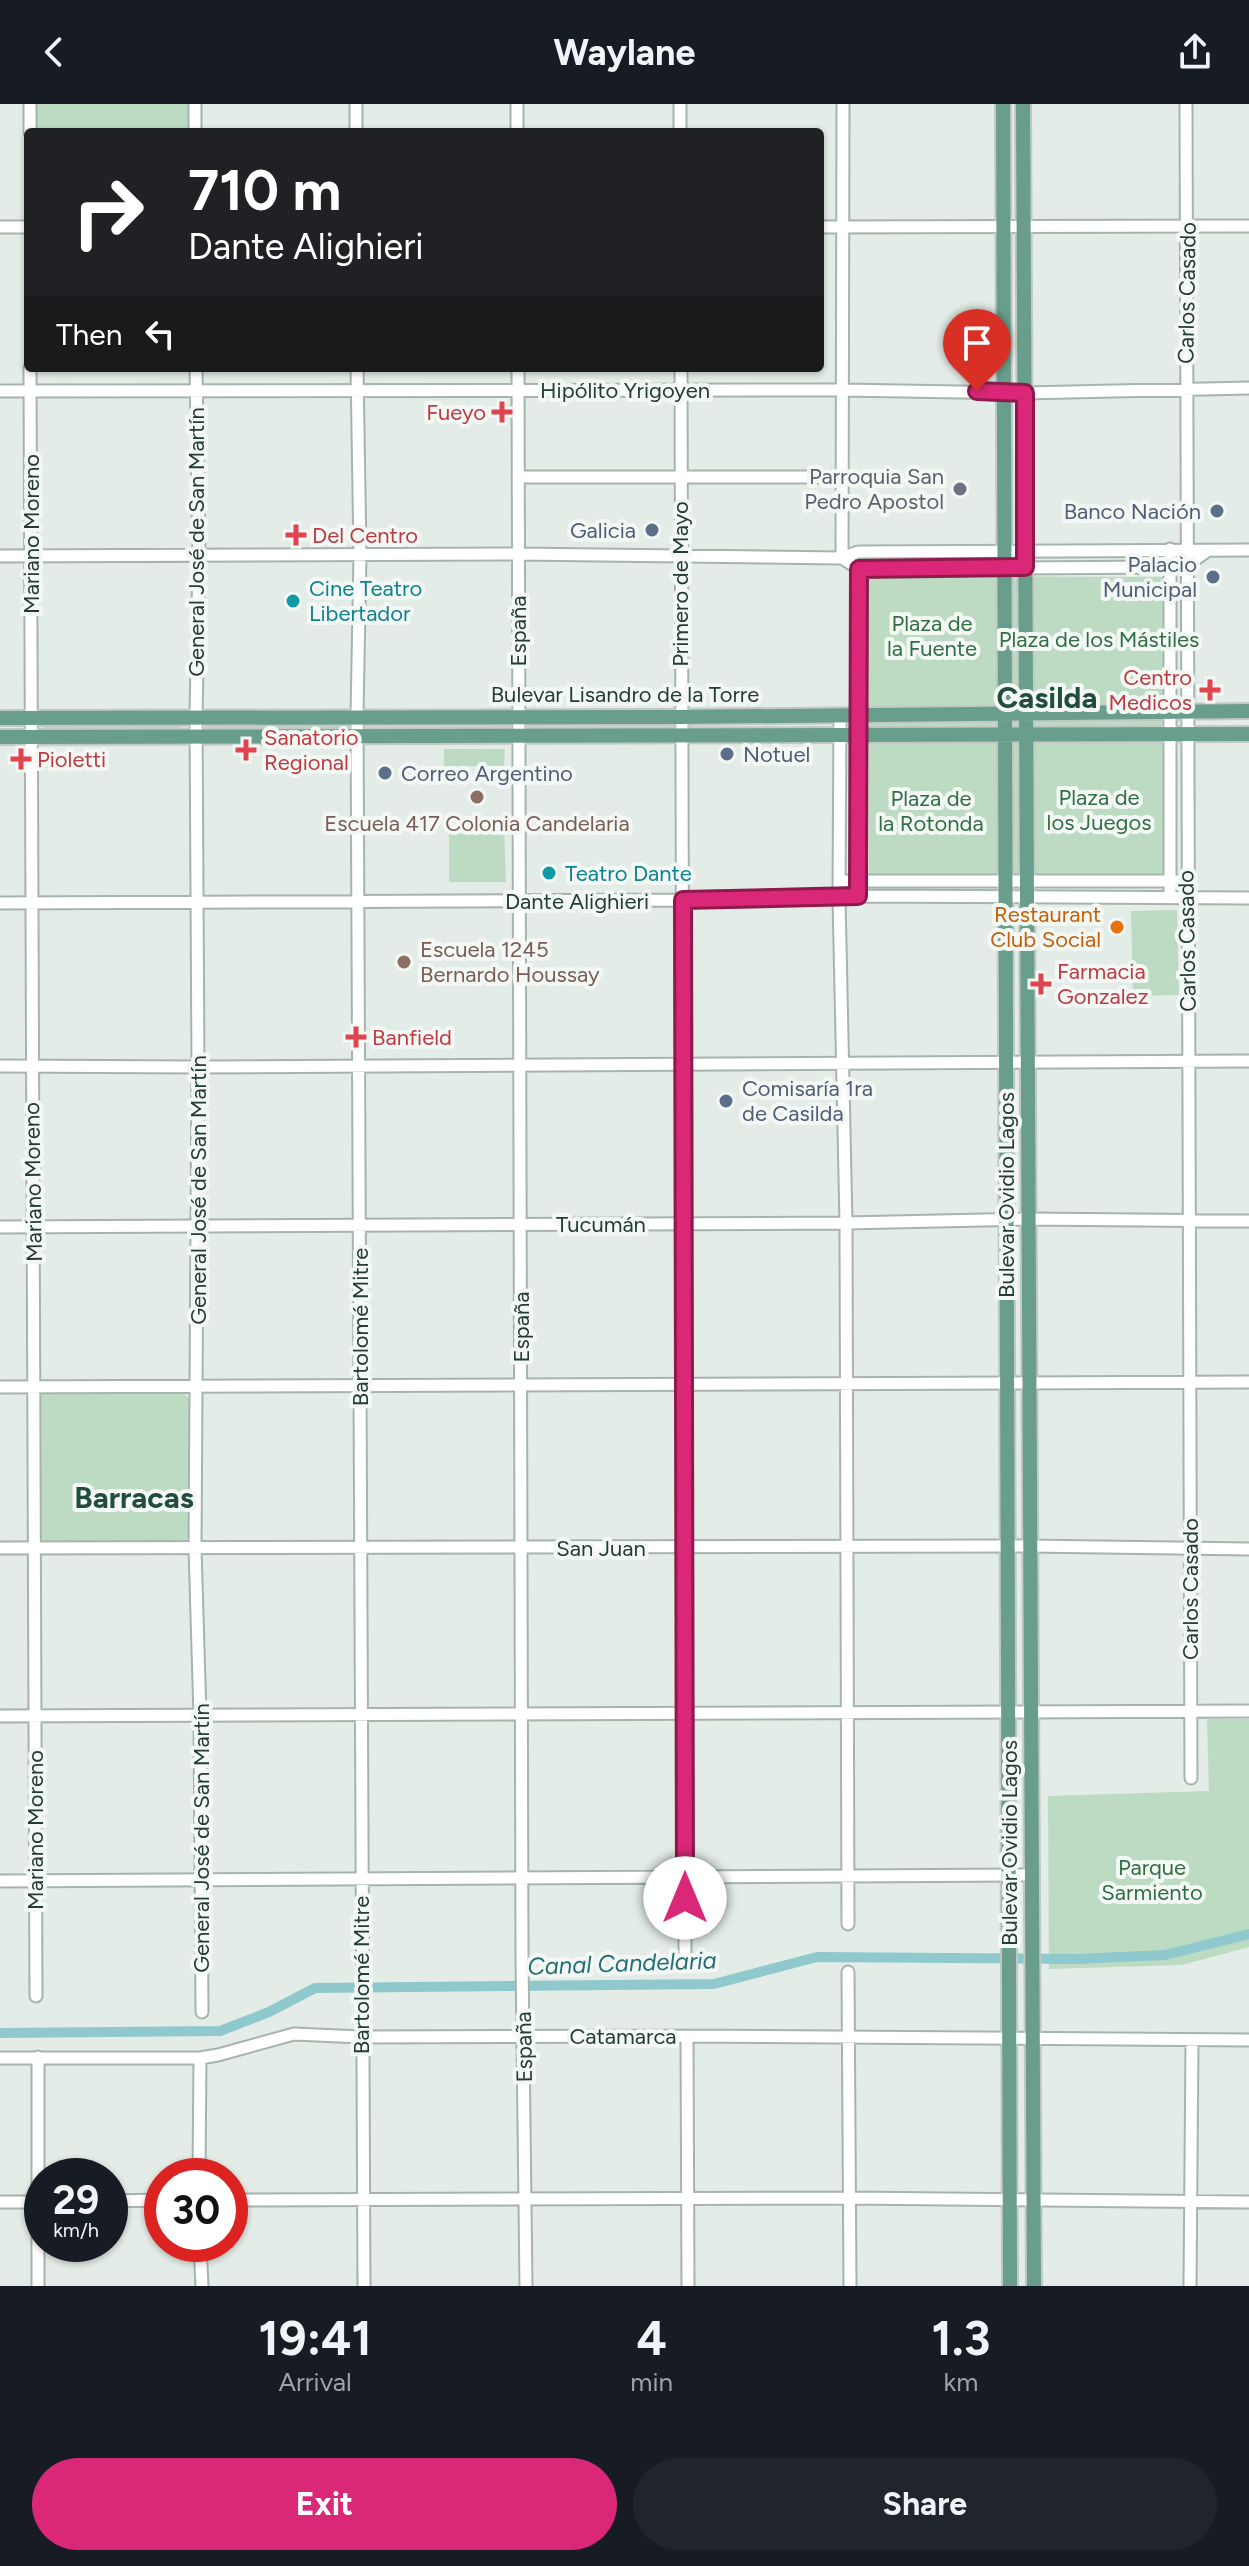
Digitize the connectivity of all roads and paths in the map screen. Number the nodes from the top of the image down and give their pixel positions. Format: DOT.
graph roads {
  1 [pos="30,104"];
  2 [pos="195,104"];
  3 [pos="356,104"];
  4 [pos="517,104"];
  5 [pos="680,104"];
  6 [pos="843,104"];
  7 [pos="1003,104"];
  8 [pos="1023,104"];
  9 [pos="1186,104"];
  10 [pos="30,128"];
  11 [pos="195,128"];
  12 [pos="356,128"];
  13 [pos="517,128"];
  14 [pos="680,128"];
  15 [pos="1188,226"];
  16 [pos="1249,226"];
  17 [pos="0,227"];
  18 [pos="24,227"];
  19 [pos="824,227"];
  20 [pos="845,227"];
  21 [pos="1003,228"];
  22 [pos="1024,228"];
  23 [pos="30,372"];
  24 [pos="196,372"];
  25 [pos="357,372"];
  26 [pos="518,372"];
  27 [pos="681,372"];
  28 [pos="1249,388"];
  29 [pos="1186,389"];
  30 [pos="357,390"];
  31 [pos="518,390"];
  32 [pos="681,390"];
  33 [pos="843,390"];
  34 [pos="0,391"];
  35 [pos="30,391"];
  36 [pos="196,391"];
  37 [pos="1004,392"];
  38 [pos="1025,393"];
  39 [pos="680,475"];
  40 [pos="518,477"];
  41 [pos="843,477"];
  42 [pos="1187,548"];
  43 [pos="1170,549"];
  44 [pos="1025,550"];
  45 [pos="1249,550"];
  46 [pos="1004,551"];
  47 [pos="1207,551"];
  48 [pos="360,554"];
  49 [pos="518,554"];
  50 [pos="199,555"];
  51 [pos="0,556"];
  52 [pos="31,556"];
  53 [pos="680,556"];
  54 [pos="842,558"];
  55 [pos="1187,565"];
  56 [pos="1025,567"];
  57 [pos="1169,567"];
  58 [pos="1004,568"];
  59 [pos="859,569"];
  60 [pos="1249,711"];
  61 [pos="1005,712"];
  62 [pos="1026,712"];
  63 [pos="1169,712"];
  64 [pos="1186,712"];
  65 [pos="357,715"];
  66 [pos="840,715"];
  67 [pos="858,715"];
  68 [pos="518,716"];
  69 [pos="196,717"];
  70 [pos="680,717"];
  71 [pos="0,718"];
  72 [pos="31,718"];
  73 [pos="1169,734"];
  74 [pos="1186,734"];
  75 [pos="1249,734"];
  76 [pos="681,735"];
  77 [pos="840,735"];
  78 [pos="1005,735"];
  79 [pos="1026,735"];
  80 [pos="518,736"];
  81 [pos="858,736"];
  82 [pos="0,737"];
  83 [pos="31,737"];
  84 [pos="196,737"];
  85 [pos="357,737"];
  86 [pos="1005,880"];
  87 [pos="1169,880"];
  88 [pos="840,881"];
  89 [pos="858,881"];
  90 [pos="1026,881"];
  91 [pos="1186,881"];
  92 [pos="858,896"];
  93 [pos="1006,897"];
  94 [pos="1026,897"];
  95 [pos="839,898"];
  96 [pos="1170,898"];
  97 [pos="1186,898"];
  98 [pos="1249,898"];
  99 [pos="683,900"];
  100 [pos="520,901"];
  101 [pos="359,902"];
  102 [pos="0,903"];
  103 [pos="33,903"];
  104 [pos="198,903"];
  105 [pos="1189,1061"];
  106 [pos="1249,1061"];
  107 [pos="1006,1063"];
  108 [pos="1027,1063"];
  109 [pos="845,1064"];
  110 [pos="521,1065"];
  111 [pos="683,1065"];
  112 [pos="0,1066"];
  113 [pos="32,1066"];
  114 [pos="359,1066"];
  115 [pos="198,1067"];
  116 [pos="1007,1219"];
  117 [pos="1029,1219"];
  118 [pos="1189,1221"];
  119 [pos="1249,1221"];
  120 [pos="684,1223"];
  121 [pos="846,1223"];
  122 [pos="522,1224"];
  123 [pos="360,1225"];
  124 [pos="0,1227"];
  125 [pos="35,1227"];
  126 [pos="197,1227"];
  127 [pos="1188,1382"];
  128 [pos="1249,1382"];
  129 [pos="1007,1384"];
  130 [pos="1029,1384"];
  131 [pos="197,1385"];
  132 [pos="684,1385"];
  133 [pos="846,1385"];
  134 [pos="32,1386"];
  135 [pos="521,1386"];
  136 [pos="0,1387"];
  137 [pos="360,1387"];
  138 [pos="1008,1546"];
  139 [pos="1028,1546"];
  140 [pos="684,1547"];
  141 [pos="847,1547"];
  142 [pos="0,1548"];
  143 [pos="34,1548"];
  144 [pos="195,1548"];
  145 [pos="522,1548"];
  146 [pos="361,1549"];
  147 [pos="1190,1549"];
  148 [pos="1249,1549"];
  149 [pos="1190,1711"];
  150 [pos="1249,1711"];
  151 [pos="847,1713"];
  152 [pos="522,1714"];
  153 [pos="685,1714"];
  154 [pos="1009,1714"];
  155 [pos="1030,1714"];
  156 [pos="361,1715"];
  157 [pos="0,1716"];
  158 [pos="35,1716"];
  159 [pos="200,1716"];
  160 [pos="1191,1778"];
  161 [pos="1009,1875"];
  162 [pos="1031,1875"];
  163 [pos="848,1876"];
  164 [pos="685,1877"];
  165 [pos="523,1878"];
  166 [pos="361,1879"];
  167 [pos="201,1880"];
  168 [pos="0,1881"];
  169 [pos="35,1881"];
  170 [pos="848,1924"];
  171 [pos="685,1952"];
  172 [pos="848,1972"];
  173 [pos="36,1996"];
  174 [pos="202,2012"];
  175 [pos="524,2036"];
  176 [pos="687,2036"];
  177 [pos="361,2037"];
  178 [pos="849,2038"];
  179 [pos="1009,2039"];
  180 [pos="1033,2040"];
  181 [pos="1249,2040"];
  182 [pos="1192,2042"];
  183 [pos="38,2057"];
  184 [pos="0,2058"];
  185 [pos="200,2058"];
  186 [pos="39,2158"];
  187 [pos="199,2158"];
  188 [pos="851,2198"];
  189 [pos="363,2199"];
  190 [pos="525,2199"];
  191 [pos="687,2199"];
  192 [pos="248,2200"];
  193 [pos="1009,2201"];
  194 [pos="1035,2201"];
  195 [pos="0,2202"];
  196 [pos="24,2202"];
  197 [pos="1191,2202"];
  198 [pos="1249,2202"];
  199 [pos="39,2262"];
  200 [pos="201,2262"];
  201 [pos="38,2286"];
  202 [pos="202,2286"];
  203 [pos="364,2286"];
  204 [pos="526,2286"];
  205 [pos="688,2286"];
  206 [pos="850,2286"];
  207 [pos="1010,2286"];
  208 [pos="1034,2286"];
  209 [pos="1190,2286"];
  1 -- 10 [label="street"];
  2 -- 11 [label="street"];
  3 -- 12 [label="street"];
  4 -- 13 [label="street"];
  5 -- 14 [label="street"];
  6 -- 20 [label="street"];
  7 -- 21 [label="main road, Bulevar Ovidio Lagos"];
  8 -- 22 [label="main road, Bulevar Ovidio Lagos"];
  9 -- 15 [label="street, Carlos Casado"];
  15 -- 16 [label="street"];
  15 -- 22 [label="street"];
  15 -- 29 [label="street, Carlos Casado"];
  17 -- 18 [label="street"];
  19 -- 20 [label="street"];
  20 -- 21 [label="street"];
  20 -- 33 [label="street"];
  21 -- 22 [label="street"];
  21 -- 37 [label="main road, Bulevar Ovidio Lagos"];
  22 -- 38 [label="main road, Bulevar Ovidio Lagos"];
  23 -- 35 [label="street, Mariano Moreno"];
  24 -- 36 [label="street, General José de San Martín"];
  25 -- 30 [label="street, Bartolomé Mitre"];
  26 -- 31 [label="street, España"];
  27 -- 32 [label="street, Primero de Mayo"];
  28 -- 29 [label="street, Hipólito Yrigoyen"];
  29 -- 38 [label="street, Hipólito Yrigoyen"];
  29 -- 42 [label="street, Carlos Casado"];
  30 -- 31 [label="street, Hipólito Yrigoyen"];
  30 -- 36 [label="street, Hipólito Yrigoyen"];
  30 -- 48 [label="street, Bartolomé Mitre"];
  31 -- 32 [label="street, Hipólito Yrigoyen"];
  31 -- 40 [label="street, España"];
  32 -- 33 [label="street, Hipólito Yrigoyen"];
  32 -- 39 [label="street, Primero de Mayo"];
  33 -- 37 [label="street, Hipólito Yrigoyen"];
  33 -- 41 [label="street"];
  34 -- 35 [label="street, Hipólito Yrigoyen"];
  35 -- 36 [label="street, Hipólito Yrigoyen"];
  35 -- 52 [label="street, Mariano Moreno"];
  36 -- 50 [label="street, General José de San Martín"];
  37 -- 38 [label="street, Hipólito Yrigoyen"];
  37 -- 46 [label="main road, Bulevar Ovidio Lagos"];
  38 -- 44 [label="main road, Bulevar Ovidio Lagos"];
  39 -- 40 [label="street"];
  39 -- 41 [label="street"];
  39 -- 53 [label="street, Primero de Mayo"];
  40 -- 49 [label="street, España"];
  41 -- 54 [label="street"];
  42 -- 43 [label="street"];
  42 -- 47 [label="street"];
  42 -- 55 [label="street, Carlos Casado"];
  43 -- 44 [label="street"];
  43 -- 57 [label="street, Carlos Casado"];
  44 -- 46 [label="street"];
  44 -- 56 [label="main road, Bulevar Ovidio Lagos"];
  45 -- 47 [label="street"];
  46 -- 54 [label="street"];
  46 -- 58 [label="main road, Bulevar Ovidio Lagos"];
  47 -- 55 [label="street"];
  48 -- 49 [label="street"];
  48 -- 50 [label="street"];
  48 -- 65 [label="street, Bartolomé Mitre"];
  49 -- 53 [label="street"];
  49 -- 68 [label="street, España"];
  50 -- 52 [label="street"];
  50 -- 69 [label="street, General José de San Martín"];
  51 -- 52 [label="street"];
  52 -- 72 [label="street, Mariano Moreno"];
  53 -- 54 [label="street"];
  53 -- 70 [label="street, Primero de Mayo"];
  54 -- 59 [label="street"];
  55 -- 57 [label="street"];
  55 -- 64 [label="street, Carlos Casado"];
  56 -- 57 [label="street"];
  56 -- 58 [label="street"];
  56 -- 62 [label="main road, Bulevar Ovidio Lagos"];
  57 -- 63 [label="street, Carlos Casado"];
  58 -- 59 [label="street"];
  58 -- 61 [label="main road, Bulevar Ovidio Lagos"];
  59 -- 67 [label="street"];
  60 -- 64 [label="main road, Bulevar Lisandro de la Torre"];
  61 -- 62 [label="main road, Bulevar Lisandro de la Torre"];
  61 -- 67 [label="main road, Bulevar Lisandro de la Torre"];
  61 -- 78 [label="main road, Bulevar Ovidio Lagos"];
  62 -- 63 [label="main road, Bulevar Lisandro de la Torre"];
  62 -- 79 [label="main road, Bulevar Ovidio Lagos"];
  63 -- 64 [label="main road, Bulevar Lisandro de la Torre"];
  63 -- 73 [label="street, Carlos Casado"];
  64 -- 74 [label="street, Carlos Casado"];
  65 -- 68 [label="main road, Bulevar Lisandro de la Torre"];
  65 -- 69 [label="main road, Bulevar Lisandro de la Torre"];
  65 -- 85 [label="street, Bartolomé Mitre"];
  66 -- 67 [label="main road, Bulevar Lisandro de la Torre"];
  66 -- 70 [label="main road, Bulevar Lisandro de la Torre"];
  66 -- 77 [label="street"];
  67 -- 81 [label="street"];
  68 -- 70 [label="main road, Bulevar Lisandro de la Torre"];
  68 -- 80 [label="street, España"];
  69 -- 72 [label="main road, Bulevar Lisandro de la Torre"];
  69 -- 84 [label="street, General José de San Martín"];
  70 -- 76 [label="street, Primero de Mayo"];
  71 -- 72 [label="main road, Bulevar Lisandro de la Torre"];
  72 -- 83 [label="street, Mariano Moreno"];
  73 -- 74 [label="main road, Bulevar Lisandro de la Torre"];
  73 -- 79 [label="main road, Bulevar Lisandro de la Torre"];
  73 -- 87 [label="street, Carlos Casado"];
  74 -- 75 [label="main road, Bulevar Lisandro de la Torre"];
  74 -- 91 [label="street, Carlos Casado"];
  76 -- 77 [label="main road, Bulevar Lisandro de la Torre"];
  76 -- 80 [label="main road, Bulevar Lisandro de la Torre"];
  76 -- 99 [label="street, Primero de Mayo"];
  77 -- 81 [label="main road, Bulevar Lisandro de la Torre"];
  77 -- 88 [label="street"];
  78 -- 79 [label="main road, Bulevar Lisandro de la Torre"];
  78 -- 81 [label="main road, Bulevar Lisandro de la Torre"];
  78 -- 86 [label="main road, Bulevar Ovidio Lagos"];
  79 -- 90 [label="main road, Bulevar Ovidio Lagos"];
  80 -- 85 [label="main road, Bulevar Lisandro de la Torre"];
  80 -- 100 [label="street, España"];
  81 -- 89 [label="street"];
  82 -- 83 [label="main road, Bulevar Lisandro de la Torre"];
  83 -- 84 [label="main road, Bulevar Lisandro de la Torre"];
  83 -- 103 [label="street, Mariano Moreno"];
  84 -- 85 [label="main road, Bulevar Lisandro de la Torre"];
  84 -- 104 [label="street, General José de San Martín"];
  85 -- 101 [label="street, Bartolomé Mitre"];
  86 -- 89 [label="street"];
  86 -- 90 [label="street"];
  86 -- 93 [label="main road, Bulevar Ovidio Lagos"];
  87 -- 90 [label="street"];
  87 -- 91 [label="street"];
  87 -- 96 [label="street, Carlos Casado"];
  88 -- 89 [label="street"];
  88 -- 95 [label="street"];
  89 -- 92 [label="street"];
  90 -- 94 [label="main road, Bulevar Ovidio Lagos"];
  91 -- 97 [label="street, Carlos Casado"];
  92 -- 93 [label="street, Dante Alighieri"];
  92 -- 95 [label="street, Dante Alighieri"];
  93 -- 94 [label="street, Dante Alighieri"];
  93 -- 107 [label="main road, Bulevar Ovidio Lagos"];
  94 -- 96 [label="street, Dante Alighieri"];
  94 -- 108 [label="main road, Bulevar Ovidio Lagos"];
  95 -- 99 [label="street, Dante Alighieri"];
  95 -- 109 [label="street"];
  96 -- 97 [label="street, Dante Alighieri"];
  97 -- 98 [label="street, Dante Alighieri"];
  97 -- 105 [label="street, Carlos Casado"];
  99 -- 100 [label="street, Dante Alighieri"];
  99 -- 111 [label="street, Primero de Mayo"];
  100 -- 101 [label="street, Dante Alighieri"];
  100 -- 110 [label="street, España"];
  101 -- 104 [label="street, Dante Alighieri"];
  101 -- 114 [label="street, Bartolomé Mitre"];
  102 -- 103 [label="street, Dante Alighieri"];
  103 -- 104 [label="street, Dante Alighieri"];
  103 -- 113 [label="street, Mariano Moreno"];
  104 -- 115 [label="street, General José de San Martín"];
  105 -- 106 [label="street"];
  105 -- 108 [label="street"];
  105 -- 118 [label="street, Carlos Casado"];
  107 -- 108 [label="street"];
  107 -- 109 [label="street"];
  107 -- 116 [label="main road, Bulevar Ovidio Lagos"];
  108 -- 117 [label="main road, Bulevar Ovidio Lagos"];
  109 -- 111 [label="street"];
  109 -- 121 [label="street"];
  110 -- 111 [label="street"];
  110 -- 114 [label="street"];
  110 -- 122 [label="street, España"];
  111 -- 120 [label="street, Primero de Mayo"];
  112 -- 113 [label="street"];
  113 -- 115 [label="street"];
  113 -- 125 [label="street, Mariano Moreno"];
  114 -- 115 [label="street"];
  114 -- 123 [label="street, Bartolomé Mitre"];
  115 -- 126 [label="street, General José de San Martín"];
  116 -- 117 [label="street, Tucumán"];
  116 -- 121 [label="street, Tucumán"];
  116 -- 129 [label="main road, Bulevar Ovidio Lagos"];
  117 -- 118 [label="street, Tucumán"];
  117 -- 130 [label="main road, Bulevar Ovidio Lagos"];
  118 -- 119 [label="street, Tucumán"];
  118 -- 127 [label="street, Carlos Casado"];
  120 -- 121 [label="street, Tucumán"];
  120 -- 122 [label="street, Tucumán"];
  120 -- 132 [label="street, Primero de Mayo"];
  121 -- 133 [label="street"];
  122 -- 123 [label="street, Tucumán"];
  122 -- 135 [label="street, España"];
  123 -- 126 [label="street, Tucumán"];
  123 -- 137 [label="street, Bartolomé Mitre"];
  124 -- 125 [label="street, Tucumán"];
  125 -- 126 [label="street, Tucumán"];
  125 -- 134 [label="street, Mariano Moreno"];
  126 -- 131 [label="street, General José de San Martín"];
  127 -- 128 [label="street"];
  127 -- 130 [label="street"];
  127 -- 147 [label="street, Carlos Casado"];
  129 -- 130 [label="street"];
  129 -- 133 [label="street"];
  129 -- 138 [label="main road, Bulevar Ovidio Lagos"];
  130 -- 139 [label="main road, Bulevar Ovidio Lagos"];
  131 -- 134 [label="street"];
  131 -- 137 [label="street"];
  131 -- 144 [label="street, General José de San Martín"];
  132 -- 133 [label="street"];
  132 -- 135 [label="street"];
  132 -- 140 [label="street, Primero de Mayo"];
  133 -- 141 [label="street"];
  134 -- 136 [label="street"];
  134 -- 143 [label="street, Mariano Moreno"];
  135 -- 137 [label="street"];
  135 -- 145 [label="street, España"];
  137 -- 146 [label="street, Bartolomé Mitre"];
  138 -- 139 [label="street, San Juan"];
  138 -- 141 [label="street, San Juan"];
  138 -- 154 [label="main road, Bulevar Ovidio Lagos"];
  139 -- 147 [label="street, San Juan"];
  139 -- 155 [label="main road, Bulevar Ovidio Lagos"];
  140 -- 141 [label="street, San Juan"];
  140 -- 145 [label="street, San Juan"];
  140 -- 153 [label="street, Primero de Mayo"];
  141 -- 151 [label="street"];
  142 -- 143 [label="street, San Juan"];
  143 -- 144 [label="street, San Juan"];
  143 -- 158 [label="street, Mariano Moreno"];
  144 -- 146 [label="street, San Juan"];
  144 -- 159 [label="street, General José de San Martín"];
  145 -- 146 [label="street, San Juan"];
  145 -- 152 [label="street, España"];
  146 -- 156 [label="street, Bartolomé Mitre"];
  147 -- 148 [label="street, San Juan"];
  147 -- 149 [label="street, Carlos Casado"];
  149 -- 150 [label="street"];
  149 -- 155 [label="street"];
  149 -- 160 [label="street, Carlos Casado"];
  151 -- 153 [label="street"];
  151 -- 154 [label="street"];
  151 -- 163 [label="street"];
  152 -- 153 [label="street"];
  152 -- 156 [label="street"];
  152 -- 165 [label="street, España"];
  153 -- 164 [label="street, Primero de Mayo"];
  154 -- 155 [label="street"];
  154 -- 161 [label="main road, Bulevar Ovidio Lagos"];
  155 -- 162 [label="main road, Bulevar Ovidio Lagos"];
  156 -- 159 [label="street"];
  156 -- 166 [label="street, Bartolomé Mitre"];
  157 -- 158 [label="street"];
  158 -- 159 [label="street"];
  158 -- 169 [label="street, Mariano Moreno"];
  159 -- 167 [label="street, General José de San Martín"];
  161 -- 162 [label="street"];
  161 -- 163 [label="street"];
  161 -- 179 [label="main road, Bulevar Ovidio Lagos"];
  162 -- 180 [label="main road, Bulevar Ovidio Lagos"];
  163 -- 164 [label="street"];
  163 -- 170 [label="street"];
  164 -- 165 [label="street"];
  164 -- 171 [label="street, Primero de Mayo"];
  165 -- 166 [label="street"];
  165 -- 175 [label="street, España"];
  166 -- 167 [label="street"];
  166 -- 177 [label="street, Bartolomé Mitre"];
  167 -- 169 [label="street"];
  167 -- 174 [label="street, General José de San Martín"];
  168 -- 169 [label="street"];
  169 -- 173 [label="street, Mariano Moreno"];
  172 -- 178 [label="street"];
  175 -- 176 [label="street, Catamarca"];
  175 -- 177 [label="street, Catamarca"];
  175 -- 190 [label="street, España"];
  176 -- 178 [label="street, Catamarca"];
  176 -- 191 [label="street"];
  177 -- 185 [label="street, Catamarca"];
  177 -- 189 [label="street, Bartolomé Mitre"];
  178 -- 179 [label="street, Catamarca"];
  178 -- 188 [label="street"];
  179 -- 180 [label="street, Catamarca"];
  179 -- 193 [label="main road, Bulevar Ovidio Lagos"];
  180 -- 182 [label="street, Catamarca"];
  180 -- 194 [label="main road, Bulevar Ovidio Lagos"];
  181 -- 182 [label="street, Catamarca"];
  182 -- 197 [label="street"];
  183 -- 184 [label="street, Catamarca"];
  183 -- 185 [label="street, Catamarca"];
  183 -- 186 [label="street"];
  185 -- 187 [label="street"];
  188 -- 191 [label="street"];
  188 -- 193 [label="street"];
  188 -- 206 [label="street"];
  189 -- 190 [label="street"];
  189 -- 192 [label="street"];
  189 -- 203 [label="street, Bartolomé Mitre"];
  190 -- 191 [label="street"];
  190 -- 204 [label="street, España"];
  191 -- 205 [label="street"];
  193 -- 194 [label="street"];
  193 -- 207 [label="main road, Bulevar Ovidio Lagos"];
  194 -- 197 [label="street"];
  194 -- 208 [label="main road, Bulevar Ovidio Lagos"];
  195 -- 196 [label="street"];
  197 -- 198 [label="street"];
  197 -- 209 [label="street"];
  199 -- 201 [label="street"];
  200 -- 202 [label="street"];
}
